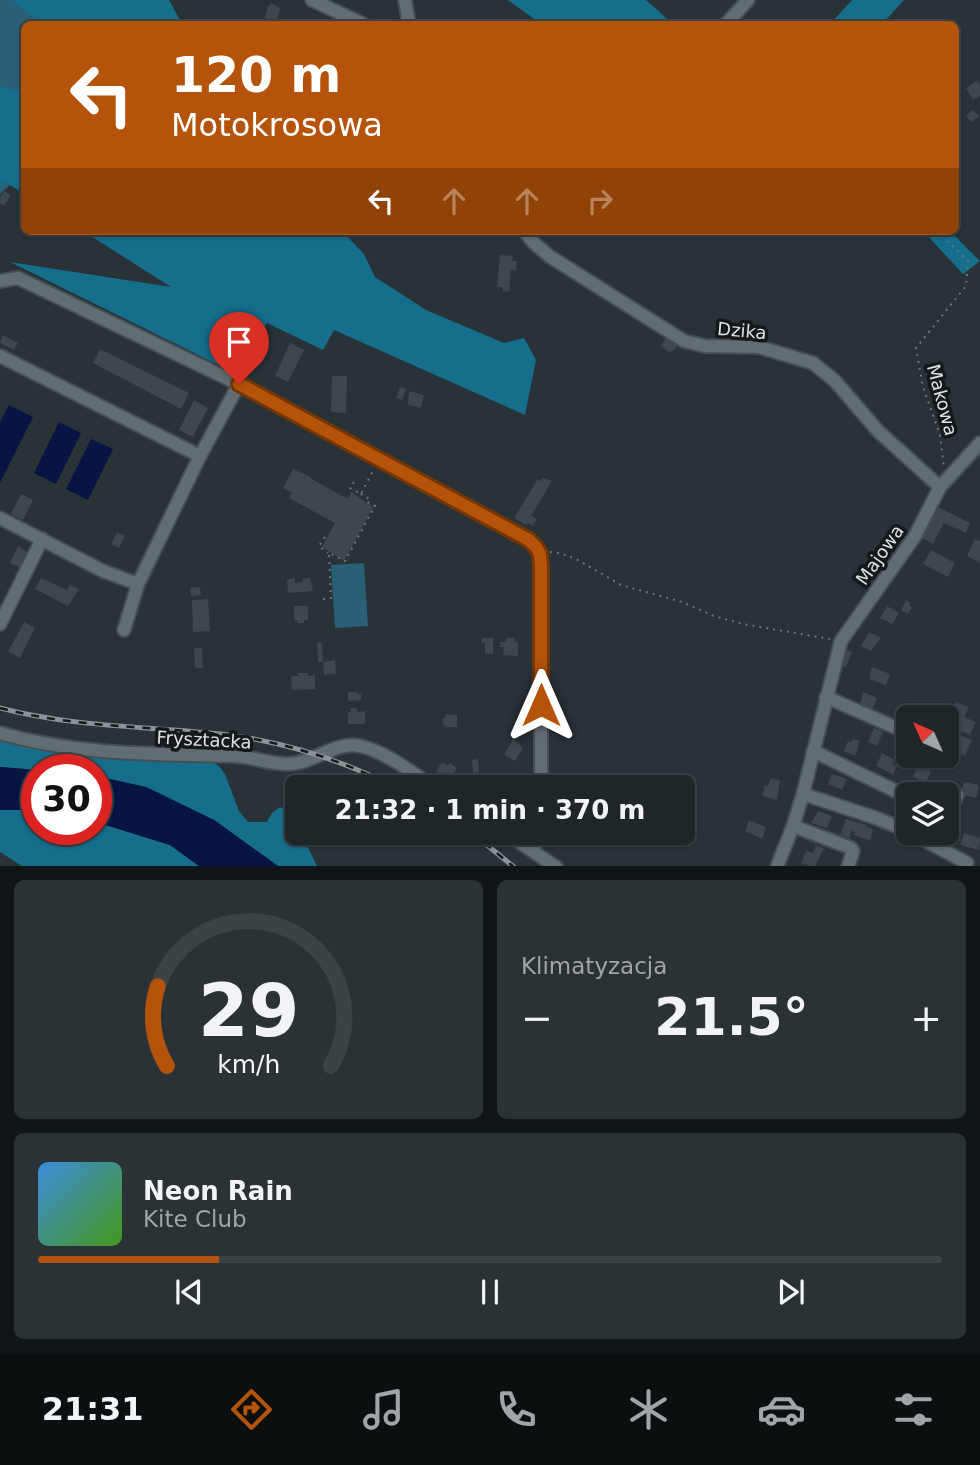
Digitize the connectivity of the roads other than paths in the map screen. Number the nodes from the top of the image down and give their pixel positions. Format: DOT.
graph roads {
  1 [pos="312,0"];
  2 [pos="405,0"];
  3 [pos="748,0"];
  4 [pos="357,21"];
  5 [pos="408,21"];
  6 [pos="729,21"];
  7 [pos="527,235"];
  8 [pos="0,281"];
  9 [pos="0,356"];
  10 [pos="239,384"];
  11 [pos="980,443"];
  12 [pos="200,456"];
  13 [pos="942,483"];
  14 [pos="0,518"];
  15 [pos="42,539"];
  16 [pos="138,584"];
  17 [pos="0,624"];
  18 [pos="124,631"];
  19 [pos="825,697"];
  20 [pos="896,728"];
  21 [pos="0,733"];
  22 [pos="814,751"];
  23 [pos="414,775"];
  24 [pos="541,775"];
  25 [pos="896,791"];
  26 [pos="803,794"];
  27 [pos="793,826"];
  28 [pos="896,826"];
  29 [pos="525,845"];
  30 [pos="535,845"];
  31 [pos="931,845"];
  32 [pos="533,850"];
  33 [pos="967,863"];
  34 [pos="556,866"];
  35 [pos="777,866"];
  36 [pos="848,866"];
  1 -- 4 [label="street"];
  2 -- 5 [label="street"];
  3 -- 6 [label="street"];
  7 -- 13 [label="street, Dzika"];
  8 -- 10 [label="street"];
  9 -- 12 [label="street"];
  10 -- 12 [label="street"];
  10 -- 24 [label="street"];
  11 -- 13 [label="street, Majowa"];
  12 -- 16 [label="street"];
  13 -- 19 [label="street, Majowa"];
  14 -- 15 [label="street"];
  15 -- 16 [label="street"];
  15 -- 17 [label="street"];
  16 -- 18 [label="street"];
  19 -- 20 [label="street"];
  19 -- 22 [label="street, Majowa"];
  21 -- 23 [label="street, Frysztacka"];
  22 -- 25 [label="street"];
  22 -- 26 [label="street, Majowa"];
  26 -- 27 [label="street, Majowa"];
  26 -- 28 [label="street"];
  27 -- 35 [label="street, Majowa"];
  27 -- 36 [label="street"];
  29 -- 32 [label="street"];
  30 -- 32 [label="street"];
  31 -- 33 [label="street"];
  32 -- 34 [label="street"];
}
